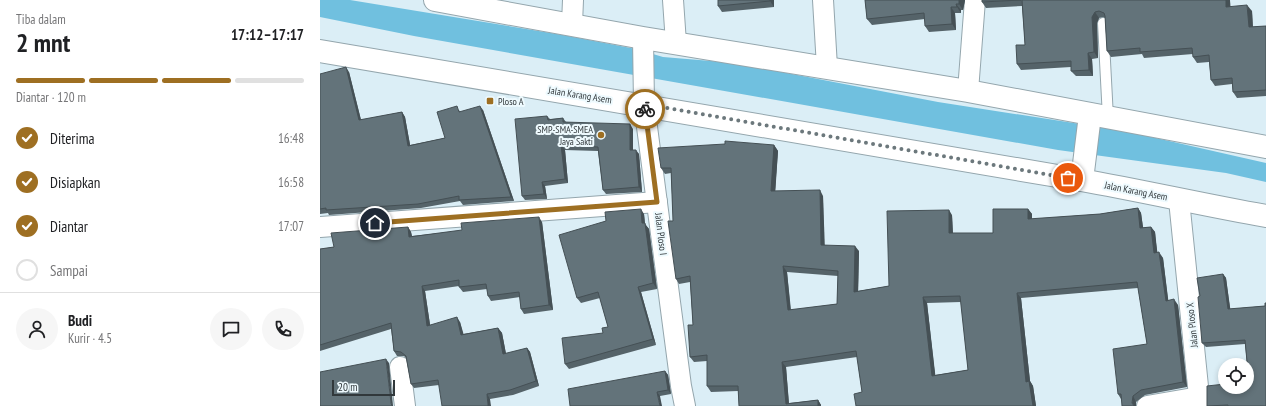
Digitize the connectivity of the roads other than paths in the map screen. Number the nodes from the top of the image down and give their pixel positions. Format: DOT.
graph roads {
  1 [pos="435,0"];
  2 [pos="573,0"];
  3 [pos="673,0"];
  4 [pos="823,0"];
  5 [pos="975,0"];
  6 [pos="488,5"];
  7 [pos="1103,23"];
  8 [pos="572,24"];
  9 [pos="643,41"];
  10 [pos="676,43"];
  11 [pos="320,51"];
  12 [pos="827,67"];
  13 [pos="968,91"];
  14 [pos="644,99"];
  15 [pos="1096,118"];
  16 [pos="1266,147"];
  17 [pos="1083,179"];
  18 [pos="1179,200"];
  19 [pos="657,202"];
  20 [pos="1266,216"];
  21 [pos="320,227"];
  22 [pos="400,367"];
  23 [pos="1200,402"];
  24 [pos="405,406"];
  25 [pos="685,406"];
  26 [pos="1147,406"];
  1 -- 6 [label="main road"];
  2 -- 8 [label="street"];
  3 -- 10 [label="street"];
  4 -- 12 [label="street"];
  5 -- 13 [label="street"];
  6 -- 8 [label="main road"];
  7 -- 15 [label="lane"];
  8 -- 9 [label="main road"];
  9 -- 10 [label="main road"];
  9 -- 14 [label="street, Jalan Ploso I"];
  10 -- 12 [label="main road"];
  11 -- 14 [label="main road, Jalan Karang Asem"];
  12 -- 13 [label="main road"];
  13 -- 15 [label="main road"];
  14 -- 17 [label="main road, Jalan Karang Asem"];
  14 -- 19 [label="street, Jalan Ploso I"];
  15 -- 16 [label="main road"];
  15 -- 17 [label="main road"];
  17 -- 18 [label="main road, Jalan Karang Asem"];
  18 -- 20 [label="main road, Jalan Karang Asem"];
  18 -- 23 [label="street, Jalan Ploso X"];
  19 -- 21 [label="street"];
  19 -- 25 [label="street, Jalan Ploso I"];
  22 -- 24 [label="street"];
  23 -- 26 [label="street, Jalan Ploso X"];
}
